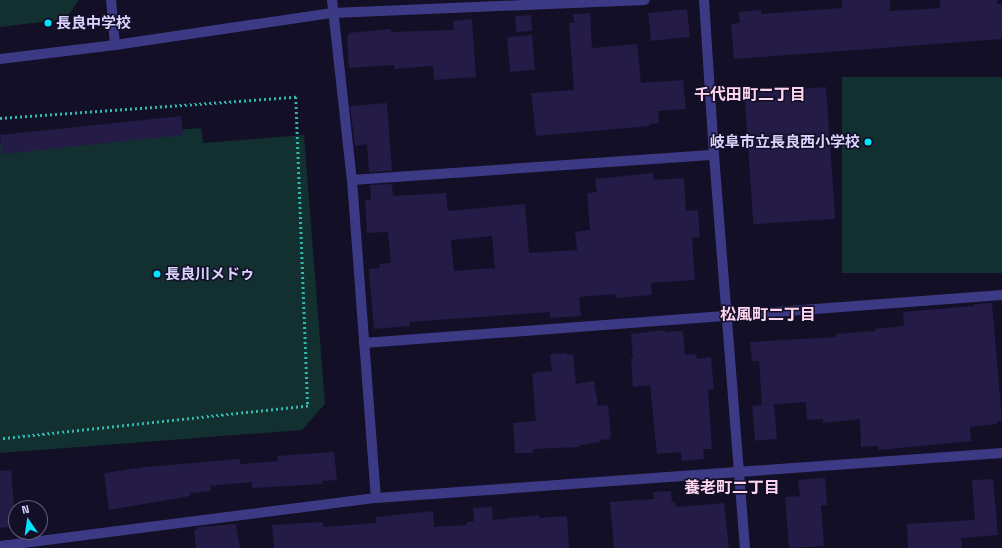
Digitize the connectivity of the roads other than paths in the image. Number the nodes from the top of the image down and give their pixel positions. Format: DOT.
graph roads {
  1 [pos="111,0"];
  2 [pos="332,0"];
  3 [pos="646,0"];
  4 [pos="704,0"];
  5 [pos="334,13"];
  6 [pos="115,45"];
  7 [pos="0,59"];
  8 [pos="714,155"];
  9 [pos="352,180"];
  10 [pos="1002,295"];
  11 [pos="728,315"];
  12 [pos="364,343"];
  13 [pos="1002,453"];
  14 [pos="739,472"];
  15 [pos="376,498"];
  16 [pos="0,546"];
  17 [pos="745,548"];
  1 -- 6 [label="street"];
  2 -- 5 [label="street"];
  3 -- 5 [label="street"];
  4 -- 8 [label="street"];
  5 -- 6 [label="street"];
  5 -- 9 [label="street"];
  6 -- 7 [label="street"];
  8 -- 9 [label="street"];
  8 -- 11 [label="street"];
  9 -- 12 [label="street"];
  10 -- 11 [label="street"];
  11 -- 12 [label="street"];
  11 -- 14 [label="street"];
  12 -- 15 [label="street"];
  13 -- 14 [label="street"];
  14 -- 15 [label="street"];
  14 -- 17 [label="street"];
  15 -- 16 [label="street"];
}
